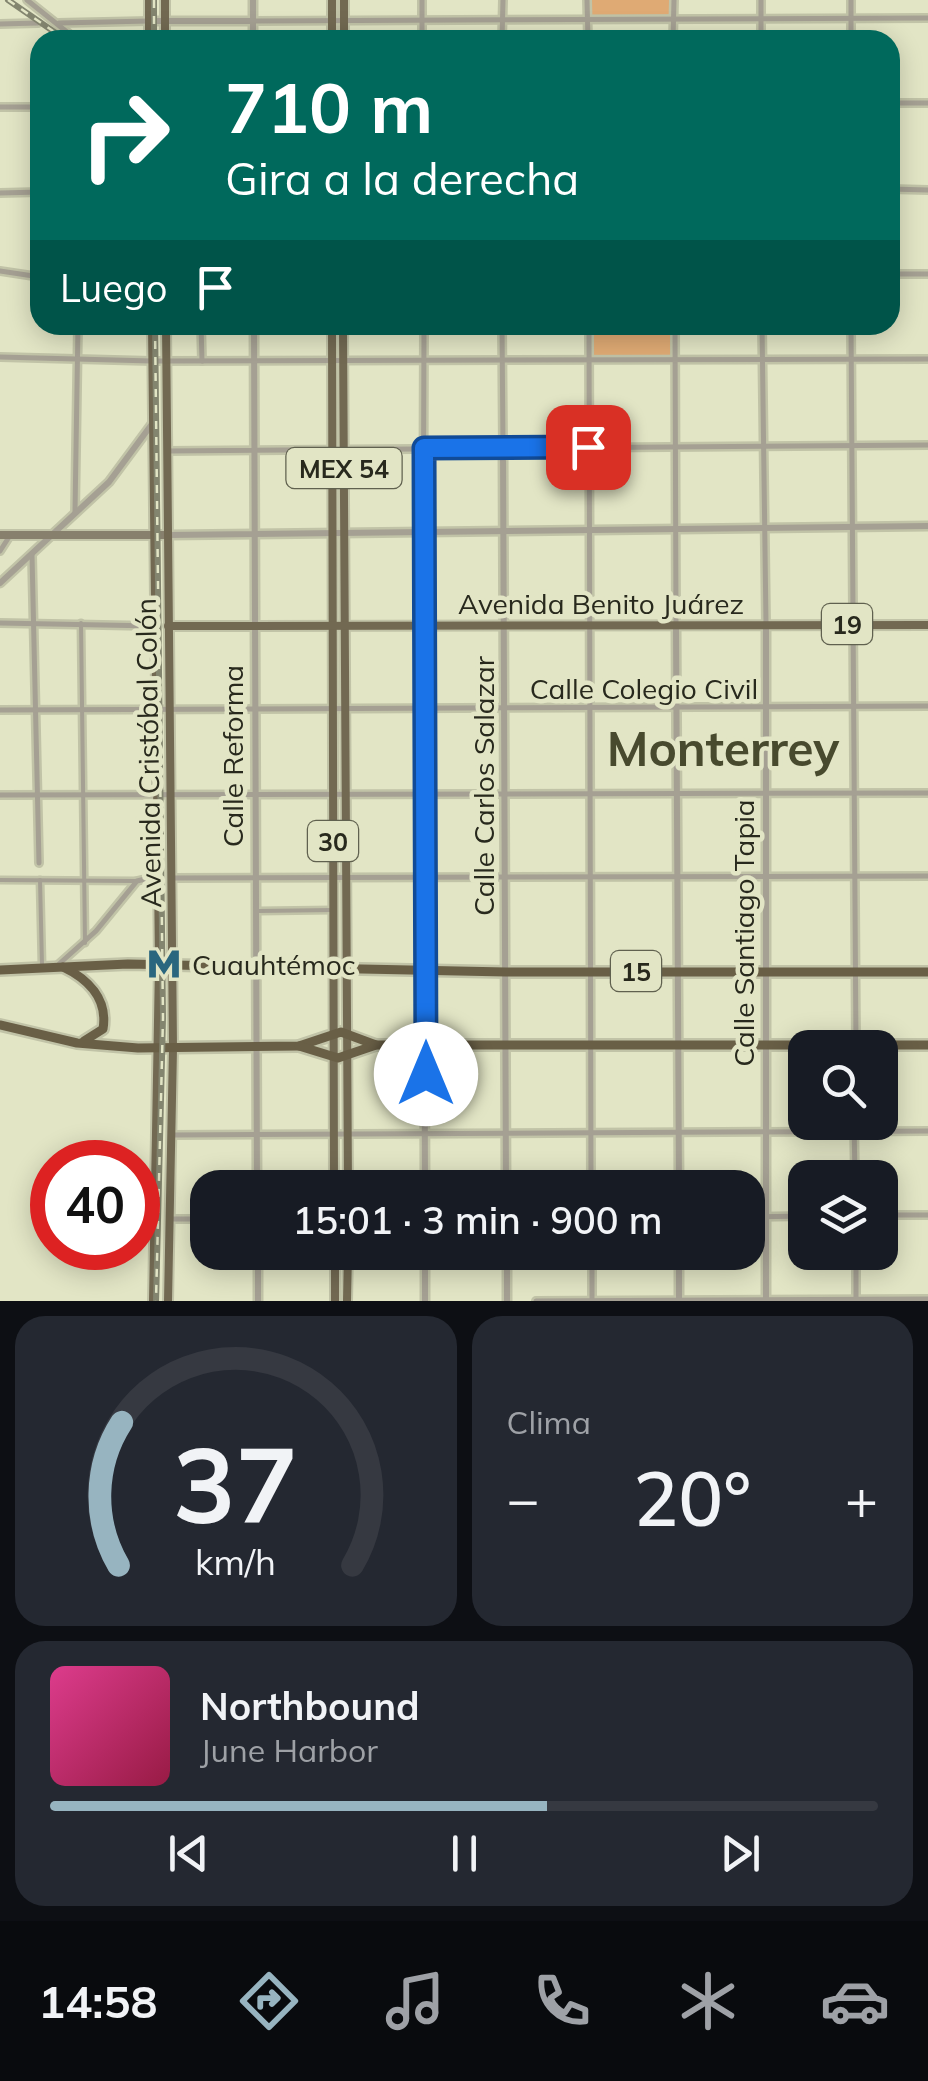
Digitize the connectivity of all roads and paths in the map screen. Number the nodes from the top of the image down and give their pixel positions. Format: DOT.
graph roads {
  1 [pos="27,0"];
  2 [pos="149,0"];
  3 [pos="165,0"];
  4 [pos="253,0"];
  5 [pos="332,0"];
  6 [pos="344,0"];
  7 [pos="422,0"];
  8 [pos="503,0"];
  9 [pos="587,0"];
  10 [pos="674,0"];
  11 [pos="761,0"];
  12 [pos="851,0"];
  13 [pos="761,18"];
  14 [pos="928,18"];
  15 [pos="588,19"];
  16 [pos="851,19"];
  17 [pos="165,20"];
  18 [pos="422,20"];
  19 [pos="502,20"];
  20 [pos="673,20"];
  21 [pos="149,21"];
  22 [pos="253,21"];
  23 [pos="332,21"];
  24 [pos="344,21"];
  25 [pos="38,23"];
  26 [pos="59,23"];
  27 [pos="0,24"];
  28 [pos="66,30"];
  29 [pos="149,30"];
  30 [pos="165,30"];
  31 [pos="253,30"];
  32 [pos="332,30"];
  33 [pos="344,30"];
  34 [pos="422,30"];
  35 [pos="502,30"];
  36 [pos="588,30"];
  37 [pos="673,30"];
  38 [pos="761,30"];
  39 [pos="851,30"];
  40 [pos="928,103"];
  41 [pos="900,104"];
  42 [pos="0,107"];
  43 [pos="30,107"];
  44 [pos="900,189"];
  45 [pos="928,190"];
  46 [pos="0,192"];
  47 [pos="30,192"];
  48 [pos="0,271"];
  49 [pos="900,274"];
  50 [pos="928,274"];
  51 [pos="30,276"];
  52 [pos="77,335"];
  53 [pos="152,335"];
  54 [pos="166,335"];
  55 [pos="202,335"];
  56 [pos="254,335"];
  57 [pos="332,335"];
  58 [pos="343,335"];
  59 [pos="424,335"];
  60 [pos="502,335"];
  61 [pos="589,335"];
  62 [pos="675,335"];
  63 [pos="762,335"];
  64 [pos="851,335"];
  65 [pos="0,356"];
  66 [pos="76,359"];
  67 [pos="851,359"];
  68 [pos="928,359"];
  69 [pos="202,360"];
  70 [pos="332,360"];
  71 [pos="343,360"];
  72 [pos="588,360"];
  73 [pos="675,360"];
  74 [pos="762,360"];
  75 [pos="152,361"];
  76 [pos="166,361"];
  77 [pos="254,361"];
  78 [pos="424,361"];
  79 [pos="502,361"];
  80 [pos="152,424"];
  81 [pos="854,445"];
  82 [pos="928,445"];
  83 [pos="676,446"];
  84 [pos="764,446"];
  85 [pos="588,447"];
  86 [pos="424,448"];
  87 [pos="503,448"];
  88 [pos="332,449"];
  89 [pos="343,449"];
  90 [pos="136,450"];
  91 [pos="152,450"];
  92 [pos="167,450"];
  93 [pos="254,450"];
  94 [pos="75,515"];
  95 [pos="928,526"];
  96 [pos="854,528"];
  97 [pos="764,529"];
  98 [pos="504,530"];
  99 [pos="676,530"];
  100 [pos="424,531"];
  101 [pos="588,531"];
  102 [pos="333,532"];
  103 [pos="344,532"];
  104 [pos="254,533"];
  105 [pos="5,534"];
  106 [pos="54,534"];
  107 [pos="168,534"];
  108 [pos="152,535"];
  109 [pos="0,551"];
  110 [pos="32,554"];
  111 [pos="0,583"];
  112 [pos="0,623"];
  113 [pos="80,623"];
  114 [pos="34,624"];
  115 [pos="766,624"];
  116 [pos="853,624"];
  117 [pos="928,624"];
  118 [pos="332,625"];
  119 [pos="343,625"];
  120 [pos="154,626"];
  121 [pos="168,626"];
  122 [pos="254,626"];
  123 [pos="422,626"];
  124 [pos="504,626"];
  125 [pos="589,626"];
  126 [pos="676,626"];
  127 [pos="855,706"];
  128 [pos="928,706"];
  129 [pos="766,707"];
  130 [pos="155,708"];
  131 [pos="170,708"];
  132 [pos="333,708"];
  133 [pos="345,708"];
  134 [pos="424,708"];
  135 [pos="506,708"];
  136 [pos="678,708"];
  137 [pos="36,709"];
  138 [pos="82,709"];
  139 [pos="590,709"];
  140 [pos="0,710"];
  141 [pos="256,710"];
  142 [pos="765,793"];
  143 [pos="928,793"];
  144 [pos="255,794"];
  145 [pos="507,794"];
  146 [pos="590,794"];
  147 [pos="678,794"];
  148 [pos="856,794"];
  149 [pos="0,795"];
  150 [pos="38,795"];
  151 [pos="82,795"];
  152 [pos="157,795"];
  153 [pos="171,795"];
  154 [pos="332,795"];
  155 [pos="345,795"];
  156 [pos="424,795"];
  157 [pos="40,862"];
  158 [pos="158,876"];
  159 [pos="507,876"];
  160 [pos="590,876"];
  161 [pos="678,876"];
  162 [pos="765,876"];
  163 [pos="928,876"];
  164 [pos="255,877"];
  165 [pos="424,877"];
  166 [pos="855,877"];
  167 [pos="172,878"];
  168 [pos="334,878"];
  169 [pos="344,878"];
  170 [pos="0,880"];
  171 [pos="40,880"];
  172 [pos="83,880"];
  173 [pos="137,881"];
  174 [pos="333,910"];
  175 [pos="255,911"];
  176 [pos="84,943"];
  177 [pos="58,964"];
  178 [pos="42,965"];
  179 [pos="159,966"];
  180 [pos="173,966"];
  181 [pos="255,968"];
  182 [pos="0,970"];
  183 [pos="333,970"];
  184 [pos="345,970"];
  185 [pos="425,971"];
  186 [pos="589,971"];
  187 [pos="677,971"];
  188 [pos="766,971"];
  189 [pos="506,972"];
  190 [pos="856,972"];
  191 [pos="928,972"];
  192 [pos="0,1026"];
  193 [pos="856,1030"];
  194 [pos="331,1034"];
  195 [pos="350,1034"];
  196 [pos="77,1043"];
  197 [pos="677,1044"];
  198 [pos="766,1044"];
  199 [pos="788,1044"];
  200 [pos="928,1044"];
  201 [pos="376,1045"];
  202 [pos="426,1045"];
  203 [pos="898,1045"];
  204 [pos="299,1046"];
  205 [pos="506,1046"];
  206 [pos="589,1046"];
  207 [pos="257,1047"];
  208 [pos="158,1048"];
  209 [pos="174,1048"];
  210 [pos="350,1056"];
  211 [pos="331,1057"];
  212 [pos="765,1131"];
  213 [pos="788,1131"];
  214 [pos="898,1131"];
  215 [pos="928,1131"];
  216 [pos="679,1132"];
  217 [pos="425,1133"];
  218 [pos="506,1133"];
  219 [pos="591,1133"];
  220 [pos="257,1134"];
  221 [pos="334,1134"];
  222 [pos="348,1134"];
  223 [pos="171,1136"];
  224 [pos="258,1170"];
  225 [pos="334,1170"];
  226 [pos="348,1170"];
  227 [pos="425,1170"];
  228 [pos="506,1170"];
  229 [pos="592,1170"];
  230 [pos="679,1170"];
  231 [pos="898,1214"];
  232 [pos="928,1215"];
  233 [pos="766,1216"];
  234 [pos="788,1216"];
  235 [pos="170,1219"];
  236 [pos="190,1219"];
  237 [pos="258,1270"];
  238 [pos="335,1270"];
  239 [pos="348,1270"];
  240 [pos="425,1270"];
  241 [pos="507,1270"];
  242 [pos="592,1270"];
  243 [pos="679,1270"];
  244 [pos="856,1270"];
  245 [pos="928,1299"];
  246 [pos="679,1300"];
  247 [pos="766,1300"];
  248 [pos="856,1300"];
  249 [pos="152,1301"];
  250 [pos="168,1301"];
  251 [pos="258,1301"];
  252 [pos="335,1301"];
  253 [pos="347,1301"];
  254 [pos="425,1301"];
  255 [pos="507,1301"];
  256 [pos="536,1301"];
  257 [pos="592,1301"];
  1 -- 26 [label="street"];
  2 -- 21 [label="main road"];
  3 -- 17 [label="main road"];
  4 -- 22 [label="street"];
  5 -- 23 [label="main road"];
  6 -- 24 [label="main road"];
  7 -- 18 [label="street"];
  8 -- 19 [label="street"];
  9 -- 15 [label="street"];
  10 -- 20 [label="street"];
  11 -- 13 [label="street"];
  12 -- 16 [label="street"];
  13 -- 16 [label="street"];
  13 -- 20 [label="street"];
  13 -- 38 [label="street"];
  14 -- 16 [label="street"];
  15 -- 19 [label="street"];
  15 -- 20 [label="street"];
  15 -- 36 [label="street"];
  16 -- 39 [label="street"];
  17 -- 21 [label="street"];
  17 -- 22 [label="street"];
  17 -- 30 [label="main road"];
  18 -- 19 [label="street"];
  18 -- 24 [label="street"];
  18 -- 34 [label="street"];
  19 -- 35 [label="street"];
  20 -- 37 [label="street"];
  21 -- 26 [label="street"];
  21 -- 29 [label="main road"];
  22 -- 23 [label="street"];
  22 -- 31 [label="street"];
  23 -- 24 [label="street"];
  23 -- 32 [label="main road"];
  24 -- 33 [label="main road"];
  25 -- 27 [label="street"];
  26 -- 28 [label="street"];
  40 -- 41 [label="street"];
  42 -- 43 [label="street"];
  44 -- 45 [label="street"];
  46 -- 47 [label="street"];
  48 -- 51 [label="street"];
  49 -- 50 [label="street"];
  52 -- 66 [label="street"];
  53 -- 75 [label="main road, Avenida Cristóbal Colón"];
  54 -- 76 [label="main road, Avenida Cristóbal Colón"];
  55 -- 69 [label="street"];
  56 -- 77 [label="street, Calle Reforma"];
  57 -- 70 [label="main road, MEX 54"];
  58 -- 71 [label="main road, MEX 54"];
  59 -- 78 [label="street"];
  60 -- 79 [label="street, Calle Carlos Salazar"];
  61 -- 72 [label="street"];
  62 -- 73 [label="street"];
  63 -- 74 [label="street, Calle Santiago Tapia"];
  64 -- 67 [label="street"];
  65 -- 66 [label="street"];
  66 -- 75 [label="street"];
  66 -- 94 [label="street"];
  67 -- 68 [label="street"];
  67 -- 74 [label="street"];
  67 -- 81 [label="street"];
  69 -- 76 [label="street"];
  69 -- 77 [label="street"];
  70 -- 71 [label="street"];
  70 -- 77 [label="street"];
  70 -- 88 [label="main road, MEX 54"];
  71 -- 78 [label="street"];
  71 -- 89 [label="main road, MEX 54"];
  72 -- 73 [label="street"];
  72 -- 79 [label="street"];
  72 -- 85 [label="street"];
  73 -- 74 [label="street"];
  73 -- 83 [label="street"];
  74 -- 84 [label="street, Calle Santiago Tapia"];
  75 -- 76 [label="street"];
  75 -- 80 [label="main road, Avenida Cristóbal Colón"];
  76 -- 92 [label="main road, Avenida Cristóbal Colón"];
  77 -- 93 [label="street, Calle Reforma"];
  78 -- 79 [label="street"];
  78 -- 86 [label="street"];
  79 -- 87 [label="street, Calle Carlos Salazar"];
  80 -- 90 [label="street"];
  80 -- 91 [label="main road, Avenida Cristóbal Colón"];
  81 -- 82 [label="street"];
  81 -- 84 [label="street"];
  81 -- 96 [label="street"];
  83 -- 84 [label="street"];
  83 -- 85 [label="street"];
  83 -- 99 [label="street"];
  84 -- 97 [label="street, Calle Santiago Tapia"];
  85 -- 87 [label="street"];
  85 -- 101 [label="street"];
  86 -- 87 [label="street"];
  86 -- 89 [label="street"];
  86 -- 100 [label="street"];
  87 -- 98 [label="street, Calle Carlos Salazar"];
  88 -- 89 [label="street"];
  88 -- 93 [label="street"];
  88 -- 102 [label="main road, MEX 54"];
  89 -- 103 [label="main road, MEX 54"];
  90 -- 91 [label="street"];
  90 -- 94 [label="street"];
  91 -- 92 [label="street"];
  91 -- 108 [label="main road, Avenida Cristóbal Colón"];
  92 -- 93 [label="street"];
  92 -- 107 [label="main road, Avenida Cristóbal Colón"];
  93 -- 104 [label="street, Calle Reforma"];
  94 -- 106 [label="street"];
  95 -- 96 [label="street"];
  96 -- 97 [label="street"];
  96 -- 116 [label="street"];
  97 -- 99 [label="street"];
  97 -- 115 [label="street, Calle Santiago Tapia"];
  98 -- 100 [label="street"];
  98 -- 101 [label="street"];
  98 -- 124 [label="street, Calle Carlos Salazar"];
  99 -- 101 [label="street"];
  99 -- 126 [label="street"];
  100 -- 103 [label="street"];
  100 -- 123 [label="street"];
  101 -- 125 [label="street"];
  102 -- 103 [label="street"];
  102 -- 104 [label="street"];
  102 -- 118 [label="main road, MEX 54"];
  103 -- 119 [label="main road, MEX 54"];
  104 -- 107 [label="street"];
  104 -- 122 [label="street, Calle Reforma"];
  105 -- 106 [label="main road"];
  105 -- 109 [label="street"];
  106 -- 108 [label="main road"];
  106 -- 110 [label="street"];
  107 -- 108 [label="main road"];
  107 -- 121 [label="main road, Avenida Cristóbal Colón"];
  108 -- 120 [label="main road, Avenida Cristóbal Colón"];
  110 -- 111 [label="street"];
  110 -- 114 [label="street"];
  112 -- 114 [label="street, 19"];
  113 -- 114 [label="street, 19"];
  113 -- 120 [label="street, 19"];
  113 -- 138 [label="street"];
  114 -- 137 [label="street"];
  115 -- 116 [label="main road, Avenida Benito Juárez / 19"];
  115 -- 126 [label="main road, Avenida Benito Juárez / 19"];
  115 -- 129 [label="street, Calle Santiago Tapia"];
  116 -- 117 [label="main road, Avenida Benito Juárez / 19"];
  116 -- 127 [label="street"];
  118 -- 119 [label="main road, Avenida Benito Juárez / 19"];
  118 -- 122 [label="main road, Avenida Benito Juárez / 19"];
  118 -- 132 [label="main road, 30"];
  119 -- 123 [label="main road, Avenida Benito Juárez / 19"];
  119 -- 133 [label="main road, 30"];
  120 -- 121 [label="main road, Avenida Benito Juárez / 19"];
  120 -- 130 [label="main road, Avenida Cristóbal Colón"];
  121 -- 122 [label="main road, Avenida Benito Juárez / 19"];
  121 -- 131 [label="main road, Avenida Cristóbal Colón"];
  122 -- 141 [label="street, Calle Reforma"];
  123 -- 124 [label="main road, Avenida Benito Juárez / 19"];
  123 -- 134 [label="street"];
  124 -- 125 [label="main road, Avenida Benito Juárez / 19"];
  124 -- 135 [label="street, Calle Carlos Salazar"];
  125 -- 126 [label="main road, Avenida Benito Juárez / 19"];
  125 -- 139 [label="street"];
  126 -- 136 [label="street"];
  127 -- 128 [label="street, Calle Colegio Civil"];
  127 -- 129 [label="street, Calle Colegio Civil"];
  127 -- 148 [label="street"];
  129 -- 136 [label="street, Calle Colegio Civil"];
  129 -- 142 [label="street, Calle Santiago Tapia"];
  130 -- 131 [label="street, Calle Colegio Civil"];
  130 -- 138 [label="street, Calle Colegio Civil"];
  130 -- 152 [label="main road, Avenida Cristóbal Colón"];
  131 -- 141 [label="street, Calle Colegio Civil"];
  131 -- 153 [label="main road, Avenida Cristóbal Colón"];
  132 -- 133 [label="street, Calle Colegio Civil"];
  132 -- 141 [label="street, Calle Colegio Civil"];
  132 -- 154 [label="main road, 30"];
  133 -- 134 [label="street, Calle Colegio Civil"];
  133 -- 155 [label="main road, 30"];
  134 -- 135 [label="street, Calle Colegio Civil"];
  134 -- 156 [label="street"];
  135 -- 139 [label="street, Calle Colegio Civil"];
  135 -- 145 [label="street, Calle Carlos Salazar"];
  136 -- 139 [label="street, Calle Colegio Civil"];
  136 -- 147 [label="street"];
  137 -- 138 [label="street, Calle Colegio Civil"];
  137 -- 140 [label="street, Calle Colegio Civil"];
  137 -- 150 [label="street"];
  138 -- 151 [label="street"];
  139 -- 146 [label="street"];
  141 -- 144 [label="street, Calle Reforma"];
  142 -- 147 [label="street"];
  142 -- 148 [label="street"];
  142 -- 162 [label="street, Calle Santiago Tapia"];
  143 -- 148 [label="street"];
  144 -- 153 [label="street"];
  144 -- 154 [label="street"];
  144 -- 164 [label="street, Calle Reforma"];
  145 -- 146 [label="street"];
  145 -- 156 [label="street"];
  145 -- 159 [label="street, Calle Carlos Salazar"];
  146 -- 147 [label="street"];
  146 -- 160 [label="street"];
  147 -- 161 [label="street"];
  148 -- 166 [label="street"];
  149 -- 150 [label="street"];
  150 -- 151 [label="street"];
  150 -- 157 [label="street"];
  151 -- 152 [label="street"];
  151 -- 172 [label="street"];
  152 -- 153 [label="street"];
  152 -- 158 [label="main road, Avenida Cristóbal Colón"];
  153 -- 167 [label="main road, Avenida Cristóbal Colón"];
  154 -- 155 [label="street"];
  154 -- 168 [label="main road, 30"];
  155 -- 156 [label="street"];
  155 -- 169 [label="main road, 30"];
  156 -- 165 [label="street"];
  158 -- 173 [label="street"];
  158 -- 179 [label="main road, Avenida Cristóbal Colón"];
  159 -- 160 [label="street"];
  159 -- 165 [label="street"];
  159 -- 189 [label="street, Calle Carlos Salazar"];
  160 -- 161 [label="street"];
  160 -- 186 [label="street"];
  161 -- 162 [label="street"];
  161 -- 187 [label="street"];
  162 -- 166 [label="street"];
  162 -- 188 [label="street, Calle Santiago Tapia"];
  163 -- 166 [label="street"];
  164 -- 167 [label="street"];
  164 -- 168 [label="street"];
  164 -- 175 [label="street, Calle Reforma"];
  165 -- 169 [label="street"];
  165 -- 185 [label="street"];
  166 -- 190 [label="street"];
  167 -- 180 [label="main road, Avenida Cristóbal Colón"];
  168 -- 169 [label="street"];
  168 -- 174 [label="main road, 30"];
  169 -- 184 [label="main road, 30"];
  170 -- 171 [label="street"];
  171 -- 172 [label="street"];
  171 -- 178 [label="street"];
  172 -- 173 [label="street"];
  172 -- 176 [label="street"];
  173 -- 176 [label="street"];
  174 -- 175 [label="street"];
  174 -- 183 [label="main road, 30"];
  175 -- 181 [label="street, Calle Reforma"];
  176 -- 177 [label="street"];
  177 -- 178 [label="highway, 15"];
  177 -- 179 [label="highway, 15"];
  177 -- 196 [label="highway"];
  178 -- 182 [label="highway, 15"];
  179 -- 180 [label="highway, 15"];
  179 -- 208 [label="main road, Avenida Cristóbal Colón"];
  180 -- 181 [label="highway, 15"];
  180 -- 209 [label="main road, Avenida Cristóbal Colón"];
  181 -- 183 [label="highway, 15"];
  181 -- 207 [label="street, Calle Reforma"];
  183 -- 184 [label="highway, 15"];
  183 -- 194 [label="main road, 30"];
  184 -- 185 [label="highway, 15"];
  184 -- 195 [label="main road, 30"];
  185 -- 189 [label="highway, 15"];
  185 -- 202 [label="street"];
  186 -- 187 [label="highway, 15"];
  186 -- 189 [label="highway, 15"];
  186 -- 206 [label="street"];
  187 -- 188 [label="highway, 15"];
  187 -- 197 [label="street"];
  188 -- 190 [label="highway, 15"];
  188 -- 198 [label="street, Calle Santiago Tapia"];
  189 -- 205 [label="street, Calle Carlos Salazar"];
  190 -- 191 [label="highway, 15"];
  190 -- 193 [label="street"];
  192 -- 196 [label="highway"];
  194 -- 195 [label="highway"];
  194 -- 204 [label="highway"];
  194 -- 211 [label="main road, 30"];
  195 -- 201 [label="highway"];
  195 -- 210 [label="main road, 30"];
  196 -- 208 [label="highway"];
  197 -- 198 [label="highway"];
  197 -- 206 [label="highway"];
  197 -- 216 [label="street"];
  198 -- 199 [label="highway"];
  198 -- 212 [label="street, Calle Santiago Tapia"];
  200 -- 203 [label="highway"];
  201 -- 202 [label="highway"];
  201 -- 210 [label="highway"];
  202 -- 205 [label="highway"];
  202 -- 217 [label="street"];
  204 -- 207 [label="highway"];
  204 -- 211 [label="highway"];
  205 -- 206 [label="highway"];
  205 -- 218 [label="street, Calle Carlos Salazar"];
  206 -- 219 [label="street"];
  207 -- 209 [label="highway"];
  207 -- 220 [label="street, Calle Reforma"];
  208 -- 209 [label="highway"];
  208 -- 249 [label="main road, Avenida Cristóbal Colón"];
  209 -- 223 [label="main road, Avenida Cristóbal Colón"];
  210 -- 211 [label="highway"];
  210 -- 222 [label="main road, 30"];
  211 -- 221 [label="main road, 30"];
  212 -- 213 [label="street"];
  212 -- 216 [label="street"];
  212 -- 233 [label="street, Calle Santiago Tapia"];
  214 -- 215 [label="street"];
  216 -- 219 [label="street"];
  216 -- 230 [label="street"];
  217 -- 218 [label="street"];
  217 -- 222 [label="street"];
  217 -- 227 [label="street"];
  218 -- 219 [label="street"];
  218 -- 228 [label="street, Calle Carlos Salazar"];
  219 -- 229 [label="street"];
  220 -- 221 [label="street"];
  220 -- 223 [label="street"];
  220 -- 224 [label="street, Calle Reforma"];
  221 -- 222 [label="street"];
  221 -- 225 [label="main road, 30"];
  222 -- 226 [label="main road, 30"];
  223 -- 235 [label="main road, Avenida Cristóbal Colón"];
  231 -- 232 [label="street"];
  233 -- 234 [label="street"];
  233 -- 247 [label="street, Calle Santiago Tapia"];
  235 -- 236 [label="street"];
  235 -- 250 [label="main road, Avenida Cristóbal Colón"];
  237 -- 251 [label="street"];
  238 -- 252 [label="main road"];
  239 -- 253 [label="main road"];
  240 -- 254 [label="street"];
  241 -- 255 [label="street"];
  242 -- 257 [label="street"];
  243 -- 246 [label="street"];
  244 -- 248 [label="street"];
  245 -- 248 [label="street"];
  246 -- 247 [label="street"];
  246 -- 257 [label="street"];
  247 -- 248 [label="street"];
  256 -- 257 [label="street"];
}
